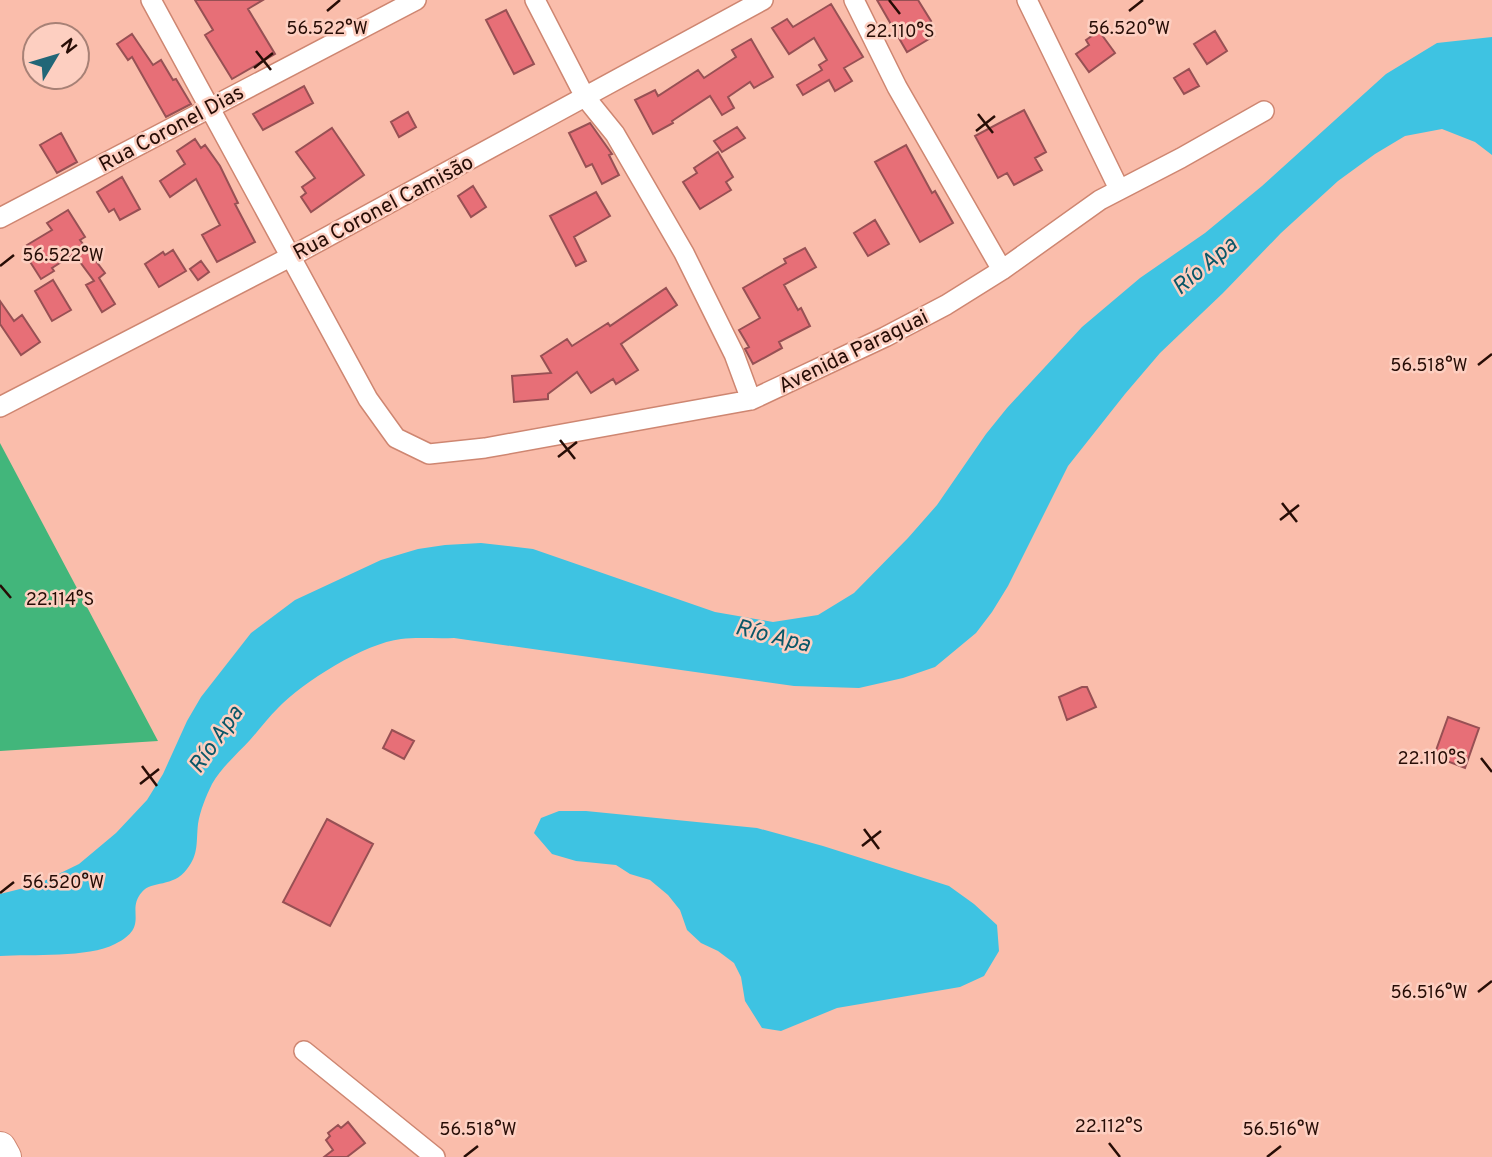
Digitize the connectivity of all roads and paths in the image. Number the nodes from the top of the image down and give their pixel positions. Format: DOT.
graph roads {
  1 [pos="151,0"];
  2 [pos="416,0"];
  3 [pos="535,0"];
  4 [pos="762,0"];
  5 [pos="854,0"];
  6 [pos="1027,0"];
  7 [pos="586,97"];
  8 [pos="210,107"];
  9 [pos="1264,111"];
  10 [pos="1119,189"];
  11 [pos="0,218"];
  12 [pos="292,256"];
  13 [pos="1002,270"];
  14 [pos="751,400"];
  15 [pos="0,407"];
  16 [pos="304,1051"];
  17 [pos="0,1148"];
  18 [pos="5,1157"];
  19 [pos="435,1157"];
  1 -- 8 [label="street"];
  2 -- 8 [label="street, Rua Coronel Dias"];
  3 -- 7 [label="street"];
  4 -- 7 [label="street, Rua Coronel Camisão"];
  5 -- 13 [label="street"];
  6 -- 10 [label="street"];
  7 -- 12 [label="street, Rua Coronel Camisão"];
  7 -- 14 [label="street"];
  8 -- 11 [label="street, Rua Coronel Dias"];
  8 -- 12 [label="street"];
  9 -- 10 [label="street, Avenida Paraguai"];
  10 -- 13 [label="street, Avenida Paraguai"];
  12 -- 14 [label="street, Avenida Paraguai"];
  12 -- 15 [label="street, Rua Coronel Camisão"];
  13 -- 14 [label="street, Avenida Paraguai"];
  16 -- 19 [label="street"];
  17 -- 18 [label="highway"];
}
